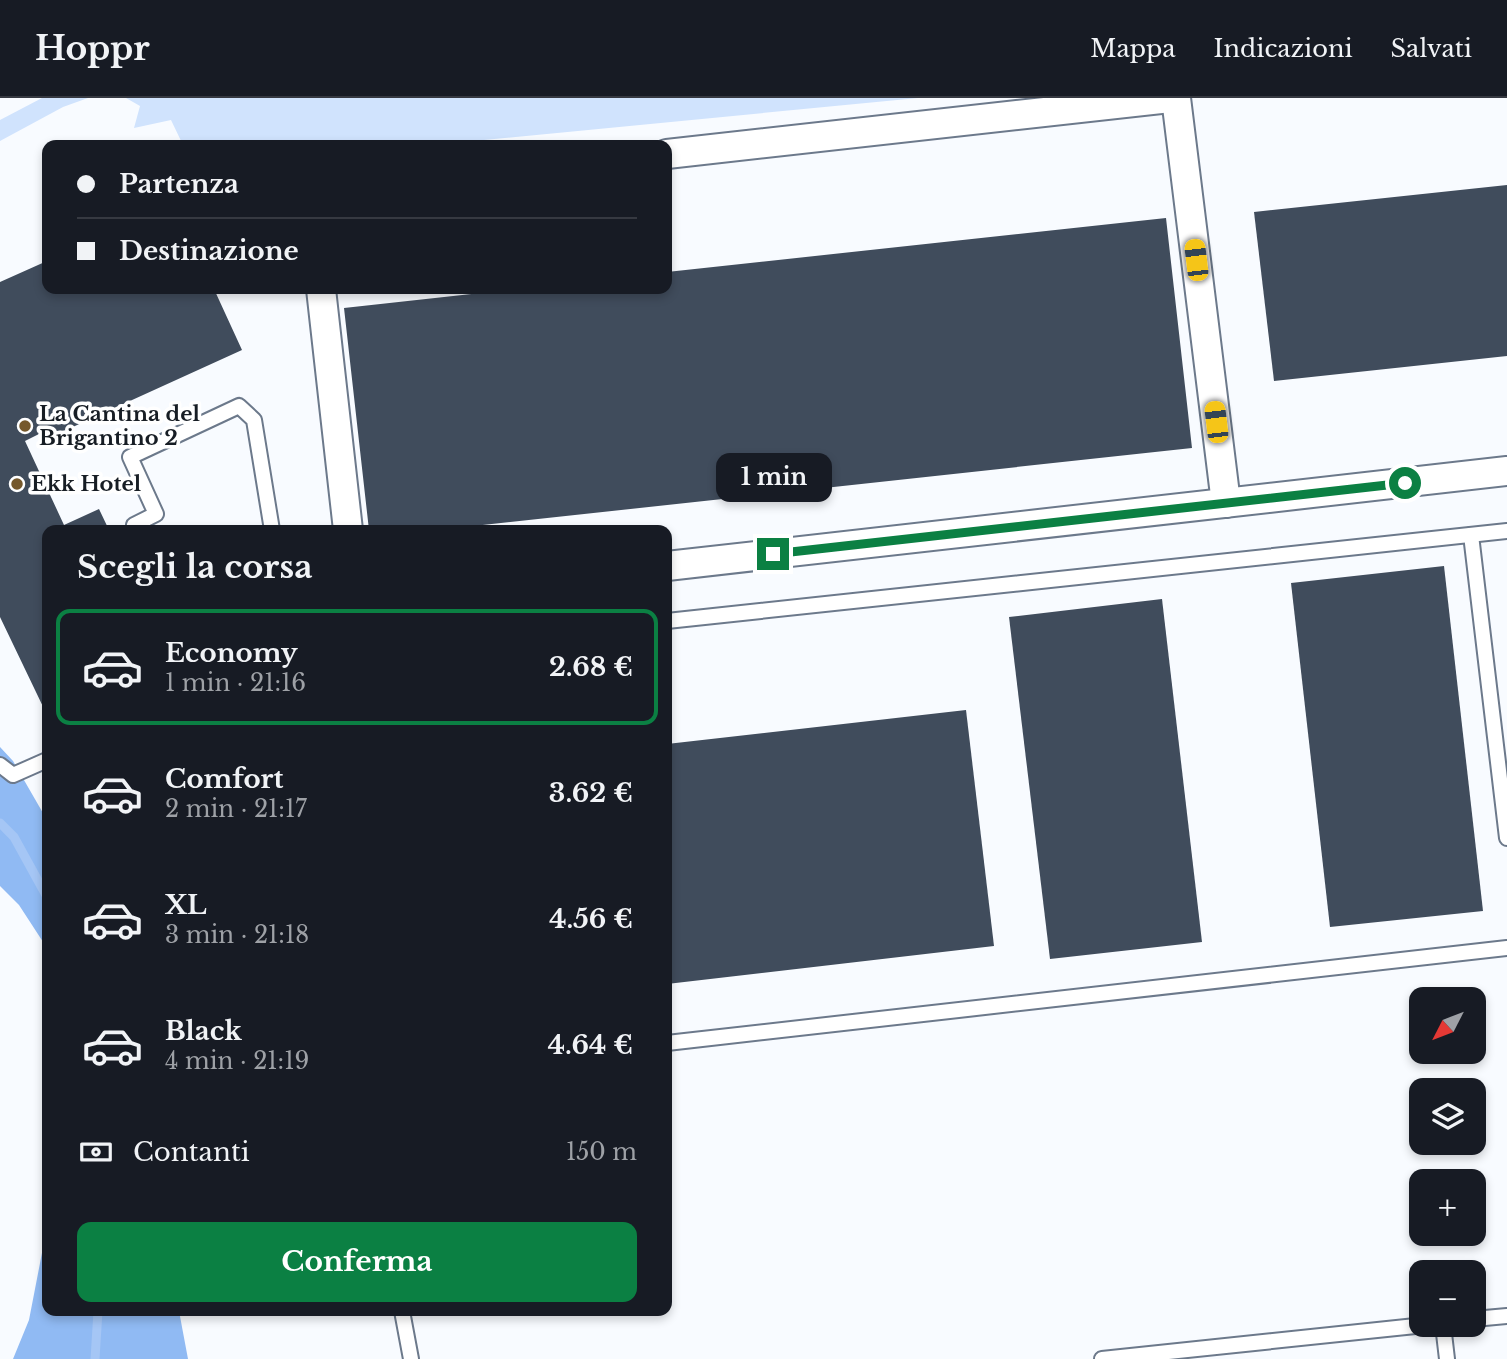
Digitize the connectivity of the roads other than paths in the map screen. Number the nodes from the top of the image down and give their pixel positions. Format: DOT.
graph roads {
  1 [pos="1173,98"];
  2 [pos="672,153"];
  3 [pos="322,294"];
  4 [pos="1507,471"];
  5 [pos="1226,503"];
  6 [pos="134,525"];
  7 [pos="271,525"];
  8 [pos="347,525"];
  9 [pos="1507,531"];
  10 [pos="1471,535"];
  11 [pos="672,565"];
  12 [pos="672,620"];
  13 [pos="42,762"];
  14 [pos="0,765"];
  15 [pos="1507,838"];
  16 [pos="1507,948"];
  17 [pos="672,1042"];
  18 [pos="403,1316"];
  19 [pos="1507,1316"];
  20 [pos="1486,1319"];
  21 [pos="1409,1327"];
  22 [pos="1444,1337"];
  23 [pos="411,1359"];
  24 [pos="1102,1359"];
  25 [pos="1447,1359"];
  1 -- 2 [label="street"];
  1 -- 5 [label="street"];
  3 -- 8 [label="street"];
  4 -- 5 [label="street"];
  5 -- 11 [label="street"];
  6 -- 7 [label="lane"];
  9 -- 10 [label="lane"];
  10 -- 12 [label="lane"];
  10 -- 15 [label="lane"];
  13 -- 14 [label="lane"];
  16 -- 17 [label="lane"];
  18 -- 23 [label="lane"];
  19 -- 20 [label="lane"];
  21 -- 24 [label="lane"];
  22 -- 25 [label="lane"];
}
